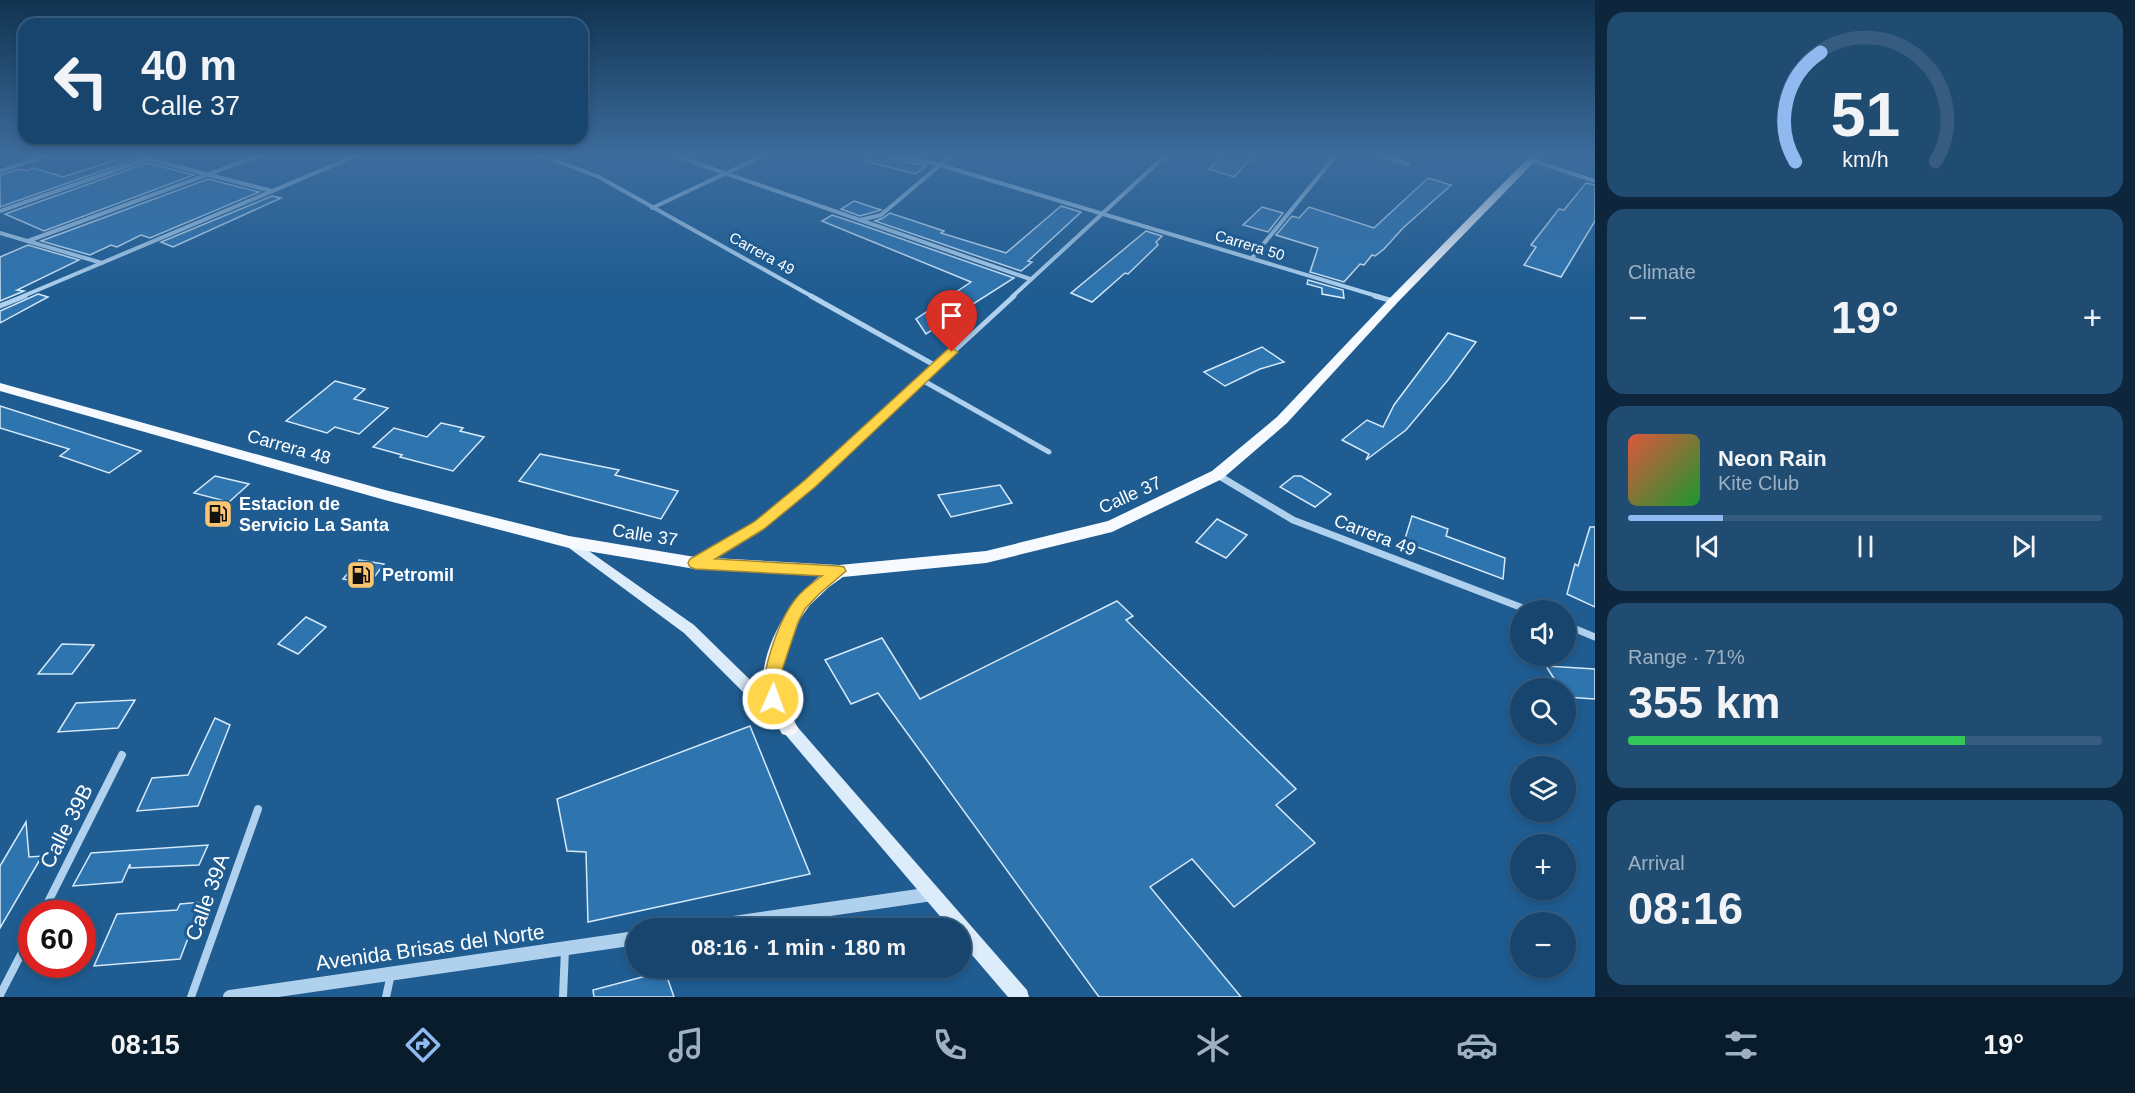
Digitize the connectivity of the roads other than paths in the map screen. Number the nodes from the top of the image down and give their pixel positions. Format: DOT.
graph roads {
  1 [pos="29,201"];
  2 [pos="137,201"];
  3 [pos="251,201"];
  4 [pos="639,201"];
  5 [pos="668,201"];
  6 [pos="803,201"];
  7 [pos="898,201"];
  8 [pos="1057,201"];
  9 [pos="1116,201"];
  10 [pos="1299,201"];
  11 [pos="1491,201"];
  12 [pos="652,208"];
  13 [pos="0,211"];
  14 [pos="1101,214"];
  15 [pos="860,220"];
  16 [pos="0,233"];
  17 [pos="28,241"];
  18 [pos="1252,258"];
  19 [pos="103,263"];
  20 [pos="1030,279"];
  21 [pos="1393,301"];
  22 [pos="0,306"];
  23 [pos="936,366"];
  24 [pos="922,380"];
  25 [pos="0,387"];
  26 [pos="1049,452"];
  27 [pos="1217,475"];
  28 [pos="569,542"];
  29 [pos="695,563"];
  30 [pos="839,571"];
  31 [pos="1510,603"];
  32 [pos="1576,629"];
  33 [pos="1595,636"];
  34 [pos="789,728"];
  35 [pos="122,755"];
  36 [pos="258,809"];
  37 [pos="932,894"];
  38 [pos="49,900"];
  39 [pos="768,918"];
  40 [pos="626,939"];
  41 [pos="566,948"];
  42 [pos="18,960"];
  43 [pos="392,973"];
  44 [pos="0,995"];
  45 [pos="191,997"];
  46 [pos="230,997"];
  47 [pos="386,997"];
  48 [pos="563,997"];
  49 [pos="1020,997"];
  1 -- 13 [label="street"];
  2 -- 17 [label="street"];
  3 -- 19 [label="street"];
  4 -- 12 [label="street, Carrera 49"];
  5 -- 12 [label="street"];
  6 -- 15 [label="street"];
  7 -- 15 [label="street"];
  8 -- 14 [label="street, Carrera 50"];
  9 -- 14 [label="street"];
  10 -- 18 [label="street"];
  11 -- 21 [label="main road, Calle 37"];
  12 -- 23 [label="street, Carrera 49"];
  14 -- 18 [label="street, Carrera 50"];
  14 -- 20 [label="street"];
  15 -- 20 [label="street"];
  16 -- 17 [label="street"];
  17 -- 19 [label="street"];
  18 -- 21 [label="street, Carrera 50"];
  19 -- 22 [label="street"];
  20 -- 23 [label="street"];
  21 -- 27 [label="main road, Calle 37"];
  23 -- 24 [label="street"];
  24 -- 26 [label="street"];
  24 -- 29 [label="street"];
  25 -- 28 [label="main road, Carrera 48"];
  27 -- 30 [label="main road, Calle 37"];
  27 -- 31 [label="street, Carrera 49"];
  28 -- 29 [label="main road, Calle 37"];
  28 -- 34 [label="main road"];
  29 -- 30 [label="main road, Calle 37"];
  30 -- 34 [label="main road"];
  32 -- 33 [label="street"];
  34 -- 37 [label="main road"];
  35 -- 38 [label="street, Calle 39B"];
  36 -- 45 [label="street, Calle 39A"];
  37 -- 39 [label="street"];
  37 -- 49 [label="main road"];
  40 -- 41 [label="street, Avenida Brisas del Norte"];
  41 -- 43 [label="street, Avenida Brisas del Norte"];
  41 -- 48 [label="street"];
  42 -- 44 [label="street"];
  43 -- 46 [label="street, Avenida Brisas del Norte"];
  43 -- 47 [label="street"];
}
